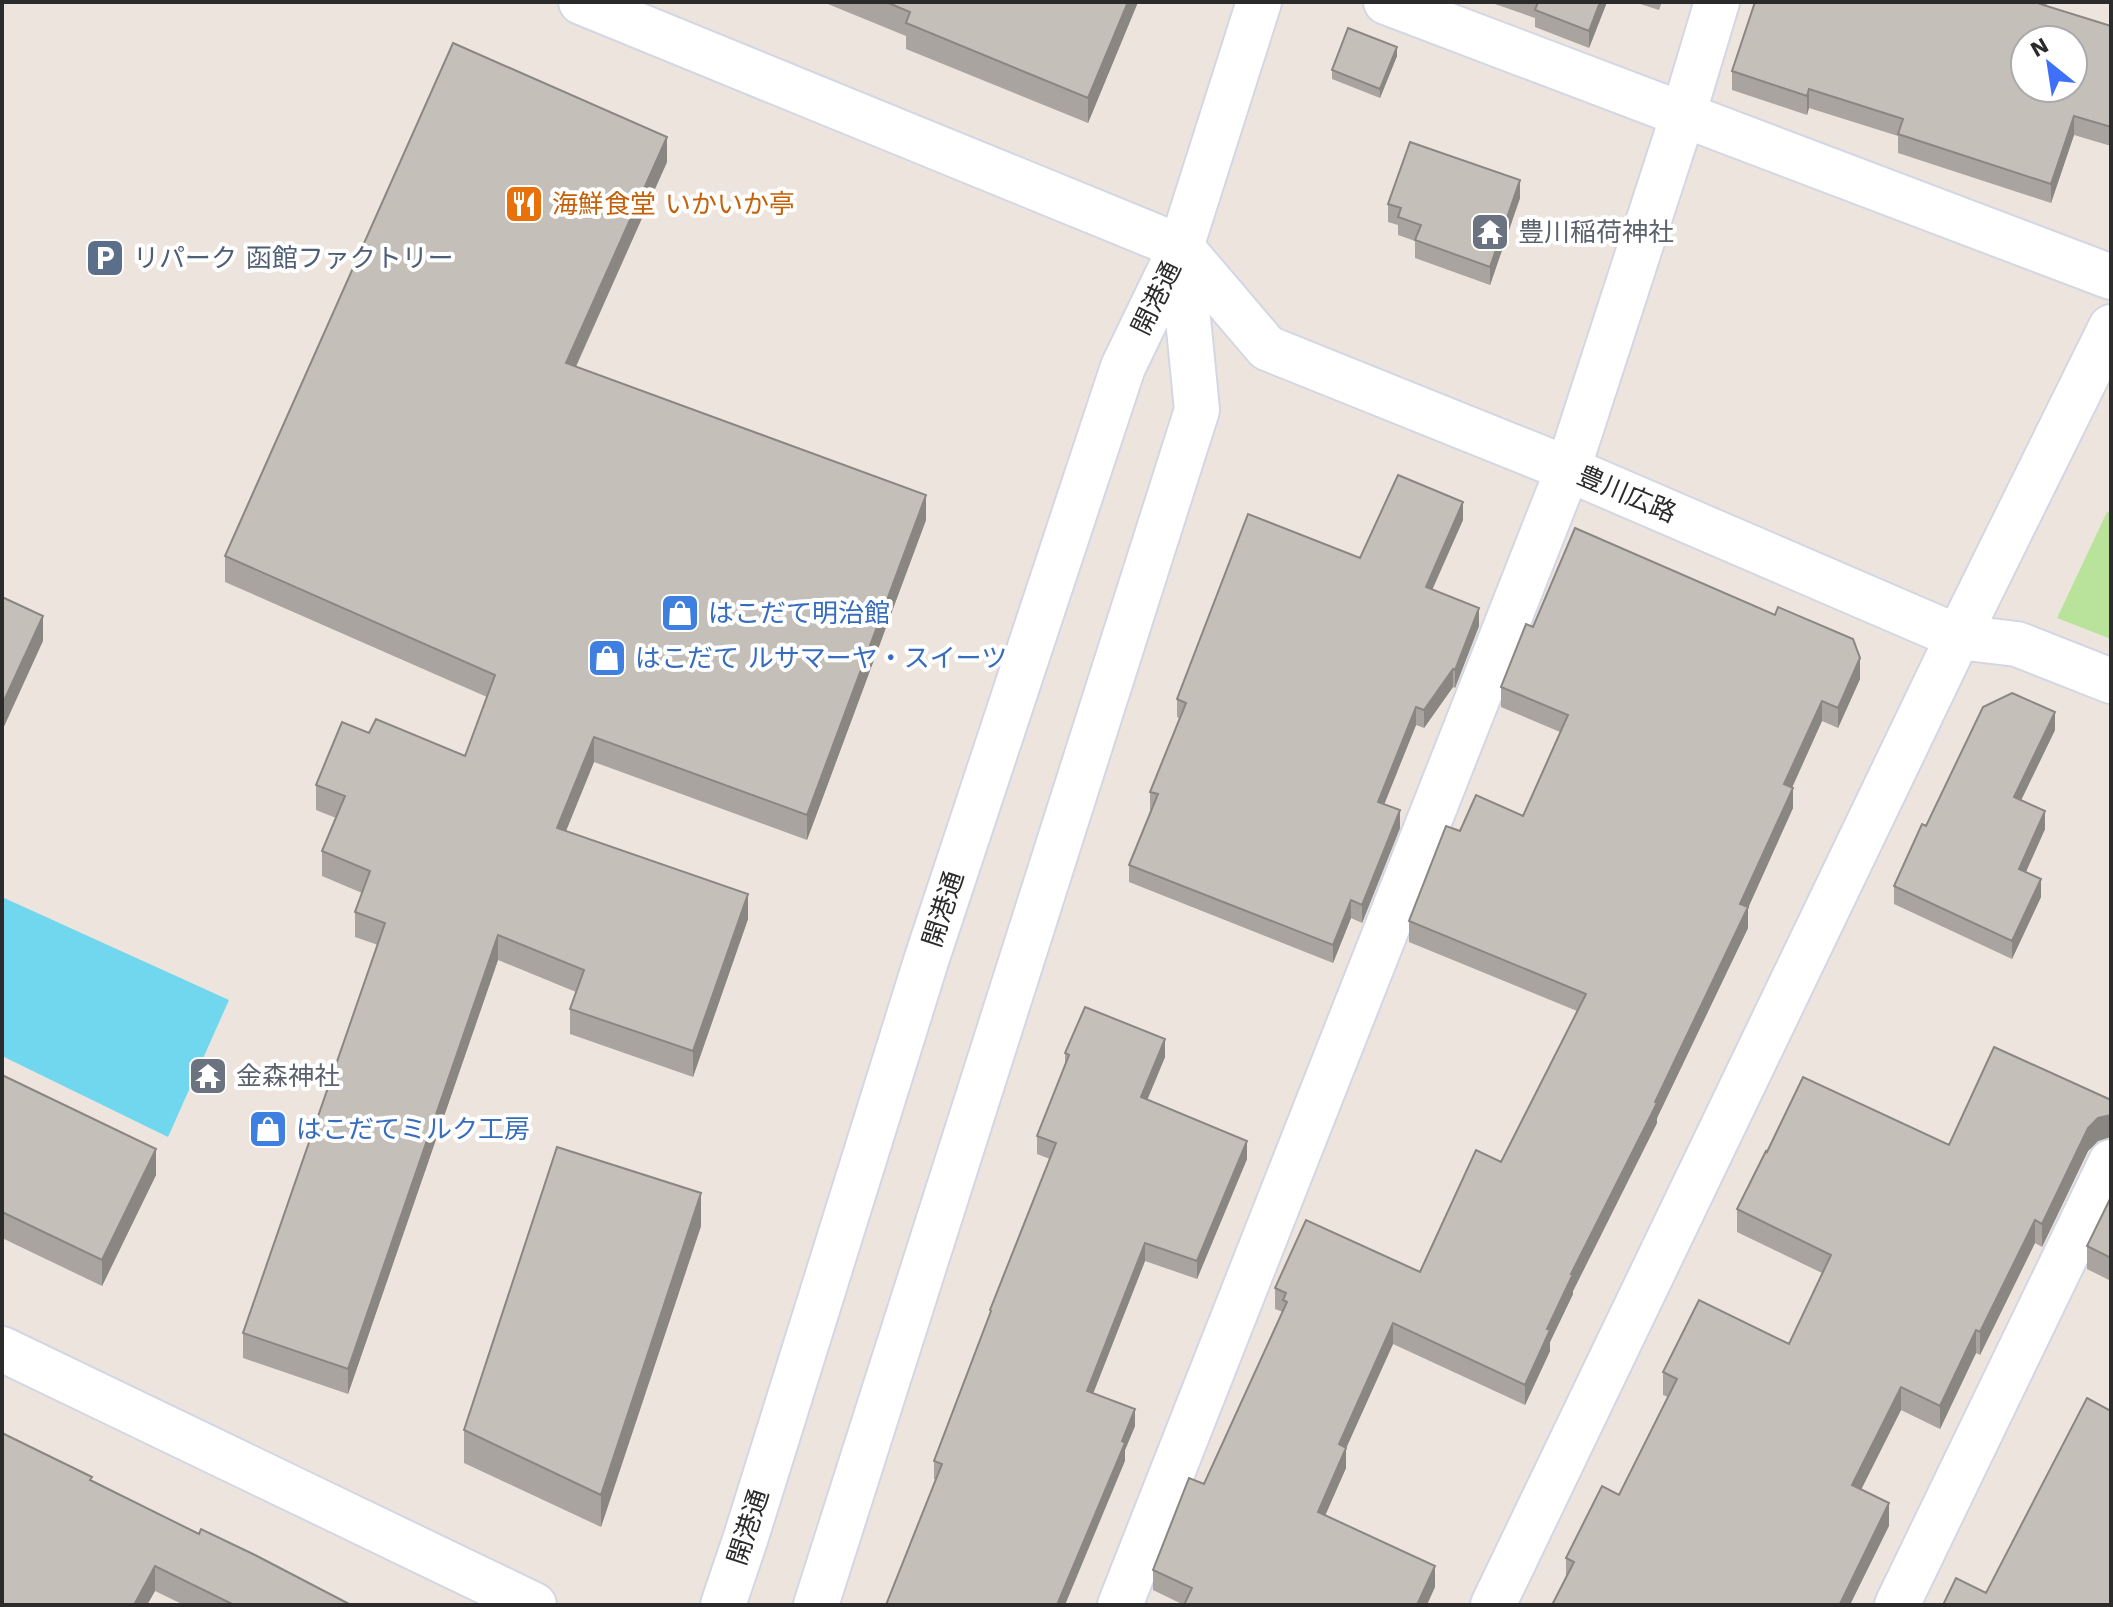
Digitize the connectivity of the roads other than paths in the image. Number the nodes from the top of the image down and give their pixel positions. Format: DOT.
graph roads {
  1 [pos="581,2"];
  2 [pos="1259,2"];
  3 [pos="1386,2"];
  4 [pos="1717,2"];
  5 [pos="1683,115"];
  6 [pos="1181,247"];
  7 [pos="2111,277"];
  8 [pos="2111,327"];
  9 [pos="1568,469"];
  10 [pos="1958,637"];
  11 [pos="2111,681"];
  12 [pos="2111,1162"];
  13 [pos="2,1349"];
  14 [pos="534,1605"];
  15 [pos="723,1605"];
  16 [pos="816,1605"];
  17 [pos="1120,1605"];
  18 [pos="1493,1605"];
  19 [pos="1897,1605"];
  1 -- 6 [label="street"];
  2 -- 6 [label="street"];
  3 -- 5 [label="street"];
  4 -- 5 [label="street"];
  5 -- 7 [label="street"];
  5 -- 9 [label="street"];
  6 -- 9 [label="street, 豊川広路"];
  6 -- 15 [label="street, 開港通"];
  6 -- 16 [label="street, 開港通"];
  8 -- 10 [label="street"];
  9 -- 10 [label="street, 豊川広路"];
  9 -- 17 [label="street"];
  10 -- 11 [label="street, 豊川広路"];
  10 -- 18 [label="street"];
  12 -- 19 [label="street"];
  13 -- 14 [label="street"];
}
